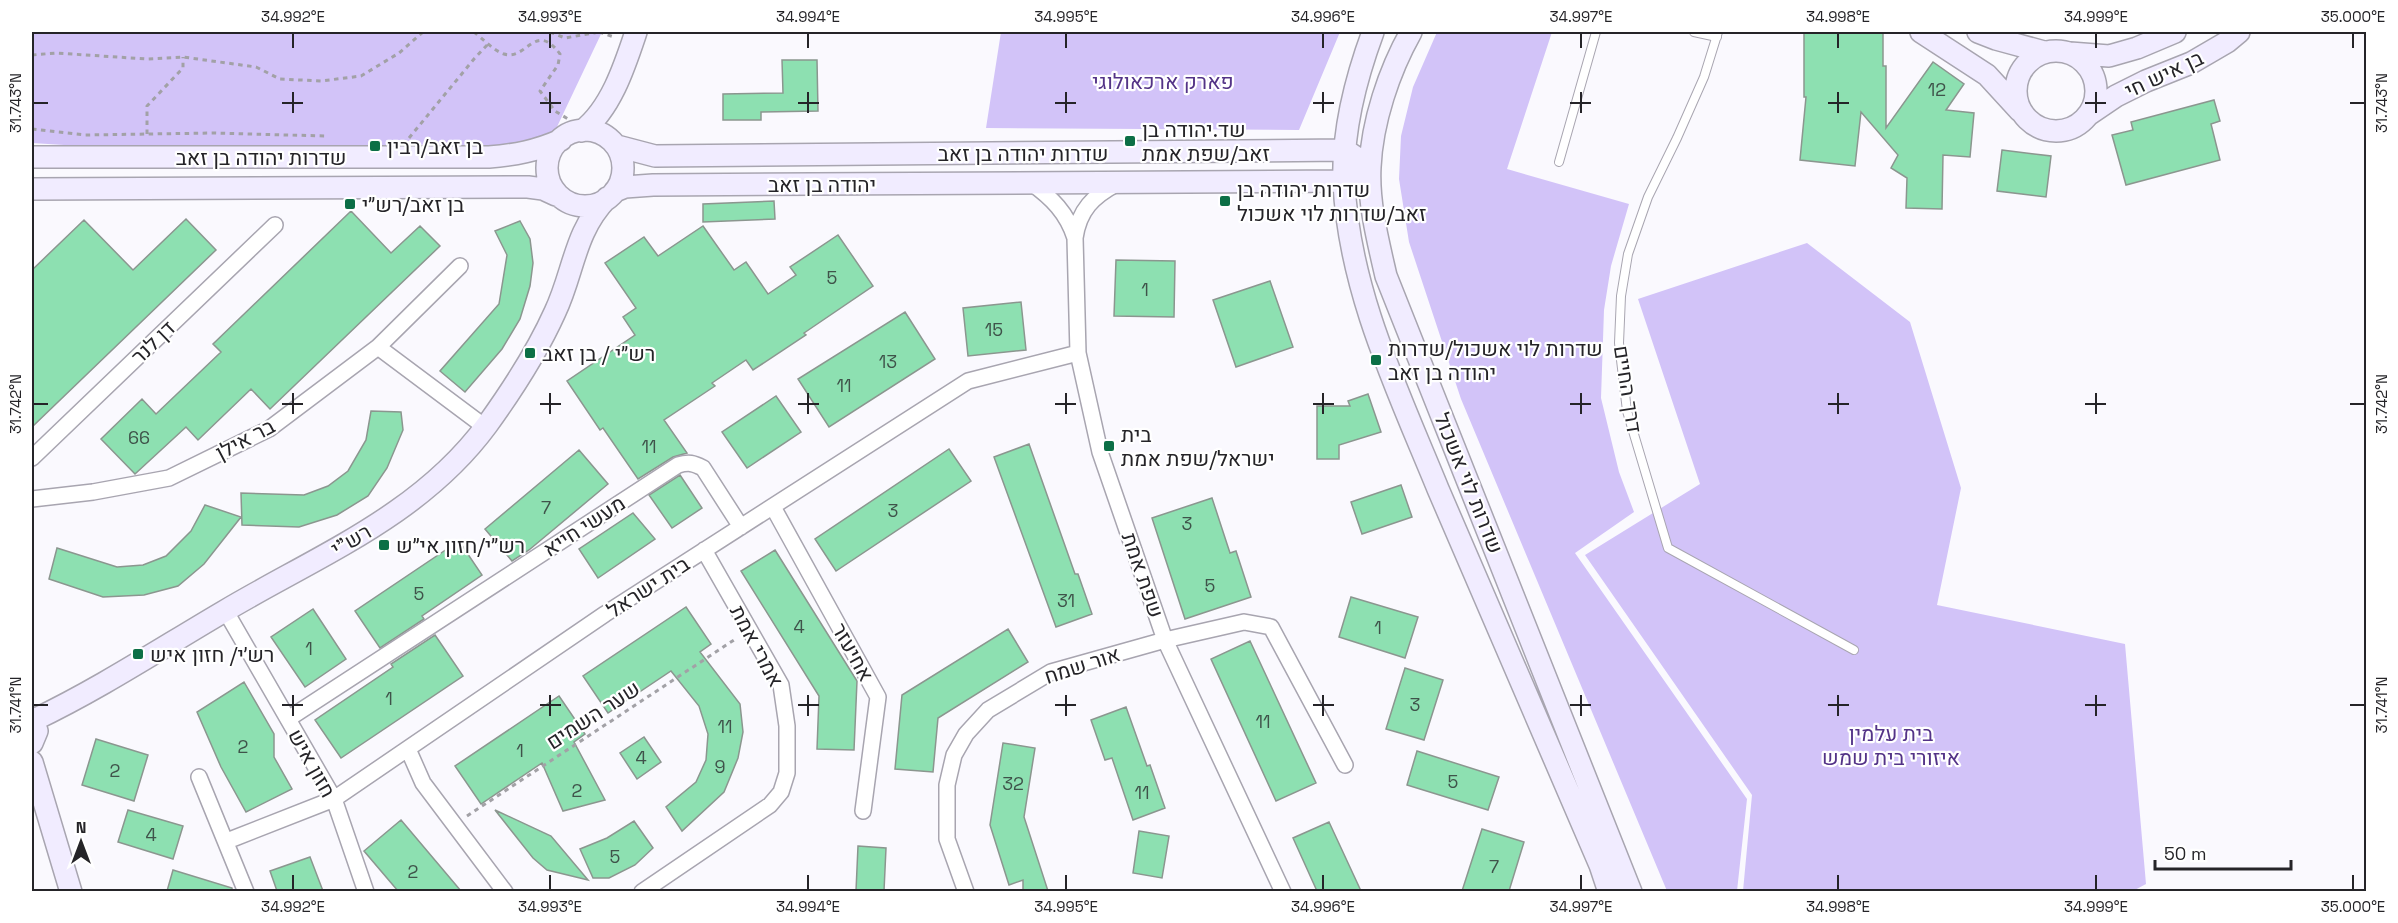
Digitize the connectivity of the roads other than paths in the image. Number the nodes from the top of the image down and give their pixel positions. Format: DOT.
graph roads {
  1 [pos="636,32"];
  2 [pos="1373,32"];
  3 [pos="1411,32"];
  4 [pos="1596,32"];
  5 [pos="1694,32"];
  6 [pos="1921,32"];
  7 [pos="1978,32"];
  8 [pos="2175,32"];
  9 [pos="2239,32"];
  10 [pos="1718,34"];
  11 [pos="2044,52"];
  12 [pos="2070,53"];
  13 [pos="621,73"];
  14 [pos="2022,113"];
  15 [pos="2088,115"];
  16 [pos="589,125"];
  17 [pos="561,140"];
  18 [pos="615,143"];
  19 [pos="1345,150"];
  20 [pos="32,157"];
  21 [pos="1559,162"];
  22 [pos="1370,167"];
  23 [pos="1344,181"];
  24 [pos="1120,182"];
  25 [pos="1031,183"];
  26 [pos="32,189"];
  27 [pos="611,194"];
  28 [pos="558,197"];
  29 [pos="275,225"];
  30 [pos="1075,238"];
  31 [pos="572,262"];
  32 [pos="460,266"];
  33 [pos="378,347"];
  34 [pos="1078,353"];
  35 [pos="485,427"];
  36 [pos="32,458"];
  37 [pos="32,499"];
  38 [pos="773,507"];
  39 [pos="741,527"];
  40 [pos="704,550"];
  41 [pos="225,610"];
  42 [pos="1166,640"];
  43 [pos="1854,650"];
  44 [pos="33,719"];
  45 [pos="288,719"];
  46 [pos="32,749"];
  47 [pos="408,749"];
  48 [pos="1346,765"];
  49 [pos="199,777"];
  50 [pos="334,799"];
  51 [pos="32,808"];
  52 [pos="863,811"];
  53 [pos="227,841"];
  54 [pos="58,891"];
  55 [pos="71,891"];
  56 [pos="246,891"];
  57 [pos="366,891"];
  58 [pos="505,891"];
  59 [pos="642,891"];
  60 [pos="966,891"];
  61 [pos="1283,891"];
  62 [pos="1609,891"];
  63 [pos="1631,891"];
  1 -- 13 [label="main road"];
  2 -- 19 [label="main road, שדרות לוי אשכול"];
  3 -- 22 [label="main road, שדרות לוי אשכול"];
  4 -- 21 [label="lane"];
  5 -- 10 [label="lane"];
  6 -- 14 [label="main road"];
  7 -- 11 [label="main road"];
  8 -- 12 [label="main road, בן איש חי"];
  9 -- 15 [label="main road, בן איש חי"];
  10 -- 43 [label="lane, דרך החיים"];
  11 -- 12 [label="main road"];
  11 -- 14 [label="main road"];
  12 -- 15 [label="main road"];
  13 -- 16 [label="main road"];
  13 -- 18 [label="main road"];
  14 -- 15 [label="main road"];
  16 -- 17 [label="main road"];
  16 -- 18 [label="main road"];
  17 -- 20 [label="main road, שדרות יהודה בן זאב"];
  17 -- 28 [label="main road"];
  18 -- 19 [label="main road, שדרות יהודה בן זאב"];
  18 -- 27 [label="main road"];
  19 -- 22 [label="main road"];
  19 -- 23 [label="main road, שדרות לוי אשכול"];
  22 -- 23 [label="main road, שדרות יהודה בן זאב"];
  22 -- 63 [label="main road, שדרות לוי אשכול"];
  23 -- 24 [label="main road, שדרות יהודה בן זאב"];
  23 -- 62 [label="main road, שדרות לוי אשכול"];
  24 -- 25 [label="main road, שדרות יהודה בן זאב"];
  24 -- 30 [label="street, שפת אמת"];
  25 -- 27 [label="main road, יהודה בן זאב"];
  25 -- 30 [label="street, שפת אמת"];
  26 -- 28 [label="main road, שדרות יהודה בן זאב"];
  27 -- 28 [label="main road"];
  27 -- 31 [label="main road, רש\"י"];
  28 -- 31 [label="main road, רש\"י"];
  29 -- 36 [label="street, דן לנר"];
  30 -- 34 [label="street, שפת אמת"];
  31 -- 35 [label="main road, רש\"י"];
  32 -- 33 [label="street, בר אילן"];
  33 -- 35 [label="street"];
  33 -- 37 [label="street, בר אילן"];
  34 -- 38 [label="street, בית ישראל"];
  34 -- 42 [label="street, שפת אמת"];
  35 -- 41 [label="main road, רש\"י"];
  38 -- 39 [label="street, בית ישראל"];
  38 -- 52 [label="street, אחיעזר"];
  39 -- 40 [label="street, בית ישראל"];
  39 -- 45 [label="street, מעשי חייא"];
  40 -- 47 [label="street, בית ישראל"];
  40 -- 59 [label="street, אמרי אמת"];
  41 -- 44 [label="main road, רש\"י"];
  41 -- 45 [label="street, חזון איש"];
  42 -- 48 [label="street, אור שמח"];
  42 -- 60 [label="street, אור שמח"];
  42 -- 61 [label="street, שפת אמת"];
  44 -- 46 [label="main road"];
  45 -- 50 [label="street, חזון איש"];
  46 -- 55 [label="main road"];
  47 -- 50 [label="street, בית ישראל"];
  47 -- 58 [label="street"];
  49 -- 53 [label="street"];
  50 -- 53 [label="street, בית ישראל"];
  50 -- 57 [label="street, חזון איש"];
  51 -- 54 [label="main road"];
  53 -- 56 [label="street"];
}
